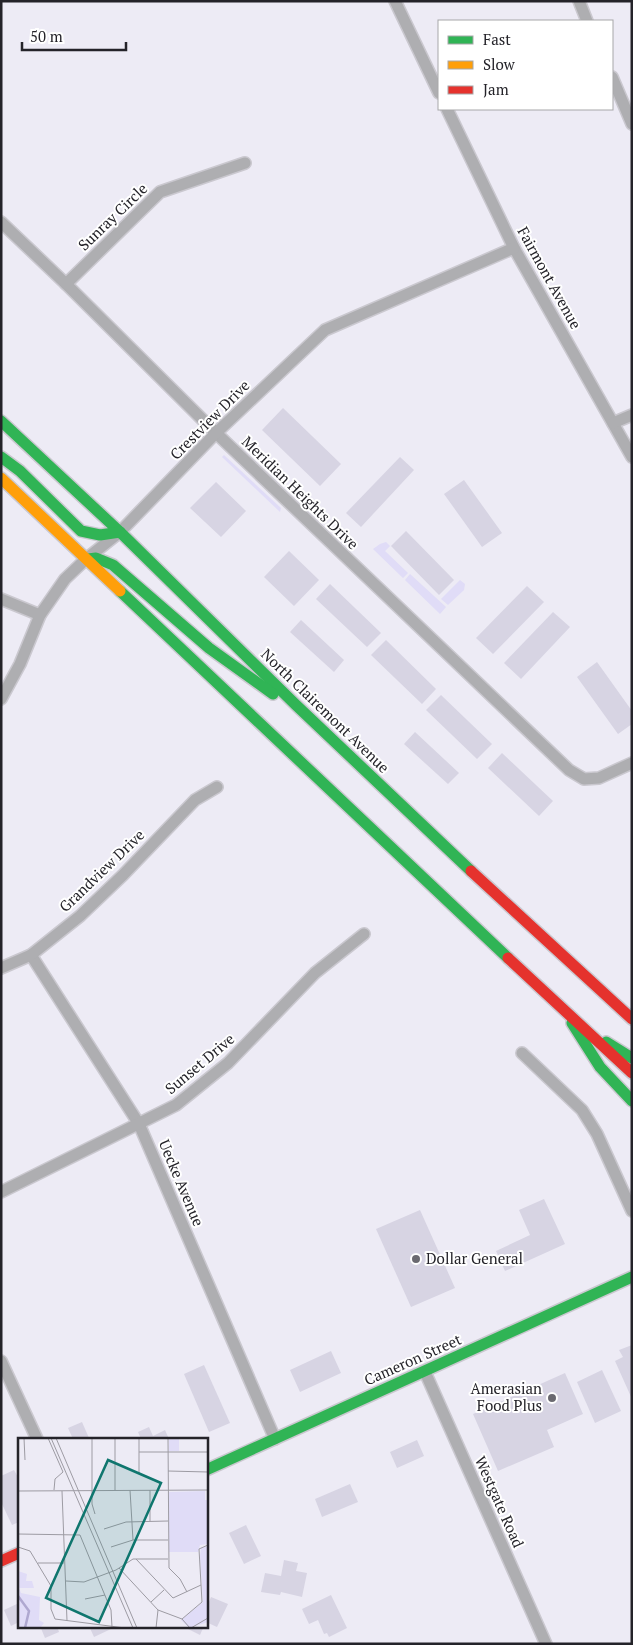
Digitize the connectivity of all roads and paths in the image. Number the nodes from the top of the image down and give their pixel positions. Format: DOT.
graph roads {
  1 [pos="395,1"];
  2 [pos="579,1"];
  3 [pos="588,20"];
  4 [pos="613,79"];
  5 [pos="438,91"];
  6 [pos="447,110"];
  7 [pos="632,124"];
  8 [pos="245,163"];
  9 [pos="1,222"];
  10 [pos="514,248"];
  11 [pos="66,284"];
  12 [pos="632,415"];
  13 [pos="1,420"];
  14 [pos="613,423"];
  15 [pos="216,432"];
  16 [pos="1,456"];
  17 [pos="632,457"];
  18 [pos="1,478"];
  19 [pos="120,532"];
  20 [pos="86,559"];
  21 [pos="1,598"];
  22 [pos="40,615"];
  23 [pos="1,699"];
  24 [pos="312,720"];
  25 [pos="632,762"];
  26 [pos="217,787"];
  27 [pos="364,934"];
  28 [pos="31,955"];
  29 [pos="1,968"];
  30 [pos="564,1010"];
  31 [pos="632,1020"];
  32 [pos="583,1028"];
  33 [pos="522,1053"];
  34 [pos="632,1058"];
  35 [pos="632,1073"];
  36 [pos="632,1101"];
  37 [pos="139,1124"];
  38 [pos="1,1192"];
  39 [pos="632,1211"];
  40 [pos="632,1277"];
  41 [pos="1,1361"];
  42 [pos="425,1372"];
  43 [pos="37,1438"];
  44 [pos="275,1439"];
  45 [pos="208,1469"];
  46 [pos="18,1553"];
  47 [pos="1,1561"];
  48 [pos="546,1644"];
  1 -- 5 [label="street"];
  2 -- 3 [label="street"];
  4 -- 7 [label="street"];
  6 -- 10 [label="street, Fairmont Avenue"];
  8 -- 11 [label="street, Sunray Circle"];
  9 -- 11 [label="street, Meridian Heights Drive"];
  10 -- 14 [label="street, Fairmont Avenue"];
  10 -- 15 [label="street, Crestview Drive"];
  11 -- 15 [label="street, Meridian Heights Drive"];
  12 -- 14 [label="street"];
  13 -- 19 [label="main road, North Clairemont Avenue"];
  14 -- 17 [label="street, Fairmont Avenue"];
  15 -- 19 [label="street, Crestview Drive"];
  15 -- 25 [label="street, Meridian Heights Drive"];
  16 -- 19 [label="main road"];
  18 -- 20 [label="main road"];
  19 -- 20 [label="street, Crestview Drive"];
  19 -- 24 [label="main road, North Clairemont Avenue"];
  20 -- 22 [label="street, Crestview Drive"];
  20 -- 24 [label="main road"];
  20 -- 30 [label="main road"];
  21 -- 22 [label="street"];
  22 -- 23 [label="street, Crestview Drive"];
  24 -- 31 [label="main road, North Clairemont Avenue"];
  26 -- 28 [label="street, Grandview Drive"];
  27 -- 37 [label="street, Sunset Drive"];
  28 -- 29 [label="street, Grandview Drive"];
  28 -- 37 [label="street, Uecke Avenue"];
  30 -- 32 [label="main road"];
  30 -- 36 [label="main road"];
  32 -- 34 [label="main road"];
  32 -- 35 [label="main road"];
  33 -- 39 [label="street"];
  37 -- 38 [label="street, Sunset Drive"];
  37 -- 44 [label="street, Uecke Avenue"];
  40 -- 42 [label="main road, Cameron Street"];
  41 -- 43 [label="street"];
  42 -- 44 [label="main road, Cameron Street"];
  42 -- 48 [label="street, Westgate Road"];
  44 -- 45 [label="main road, Cameron Street"];
  46 -- 47 [label="main road"];
}
